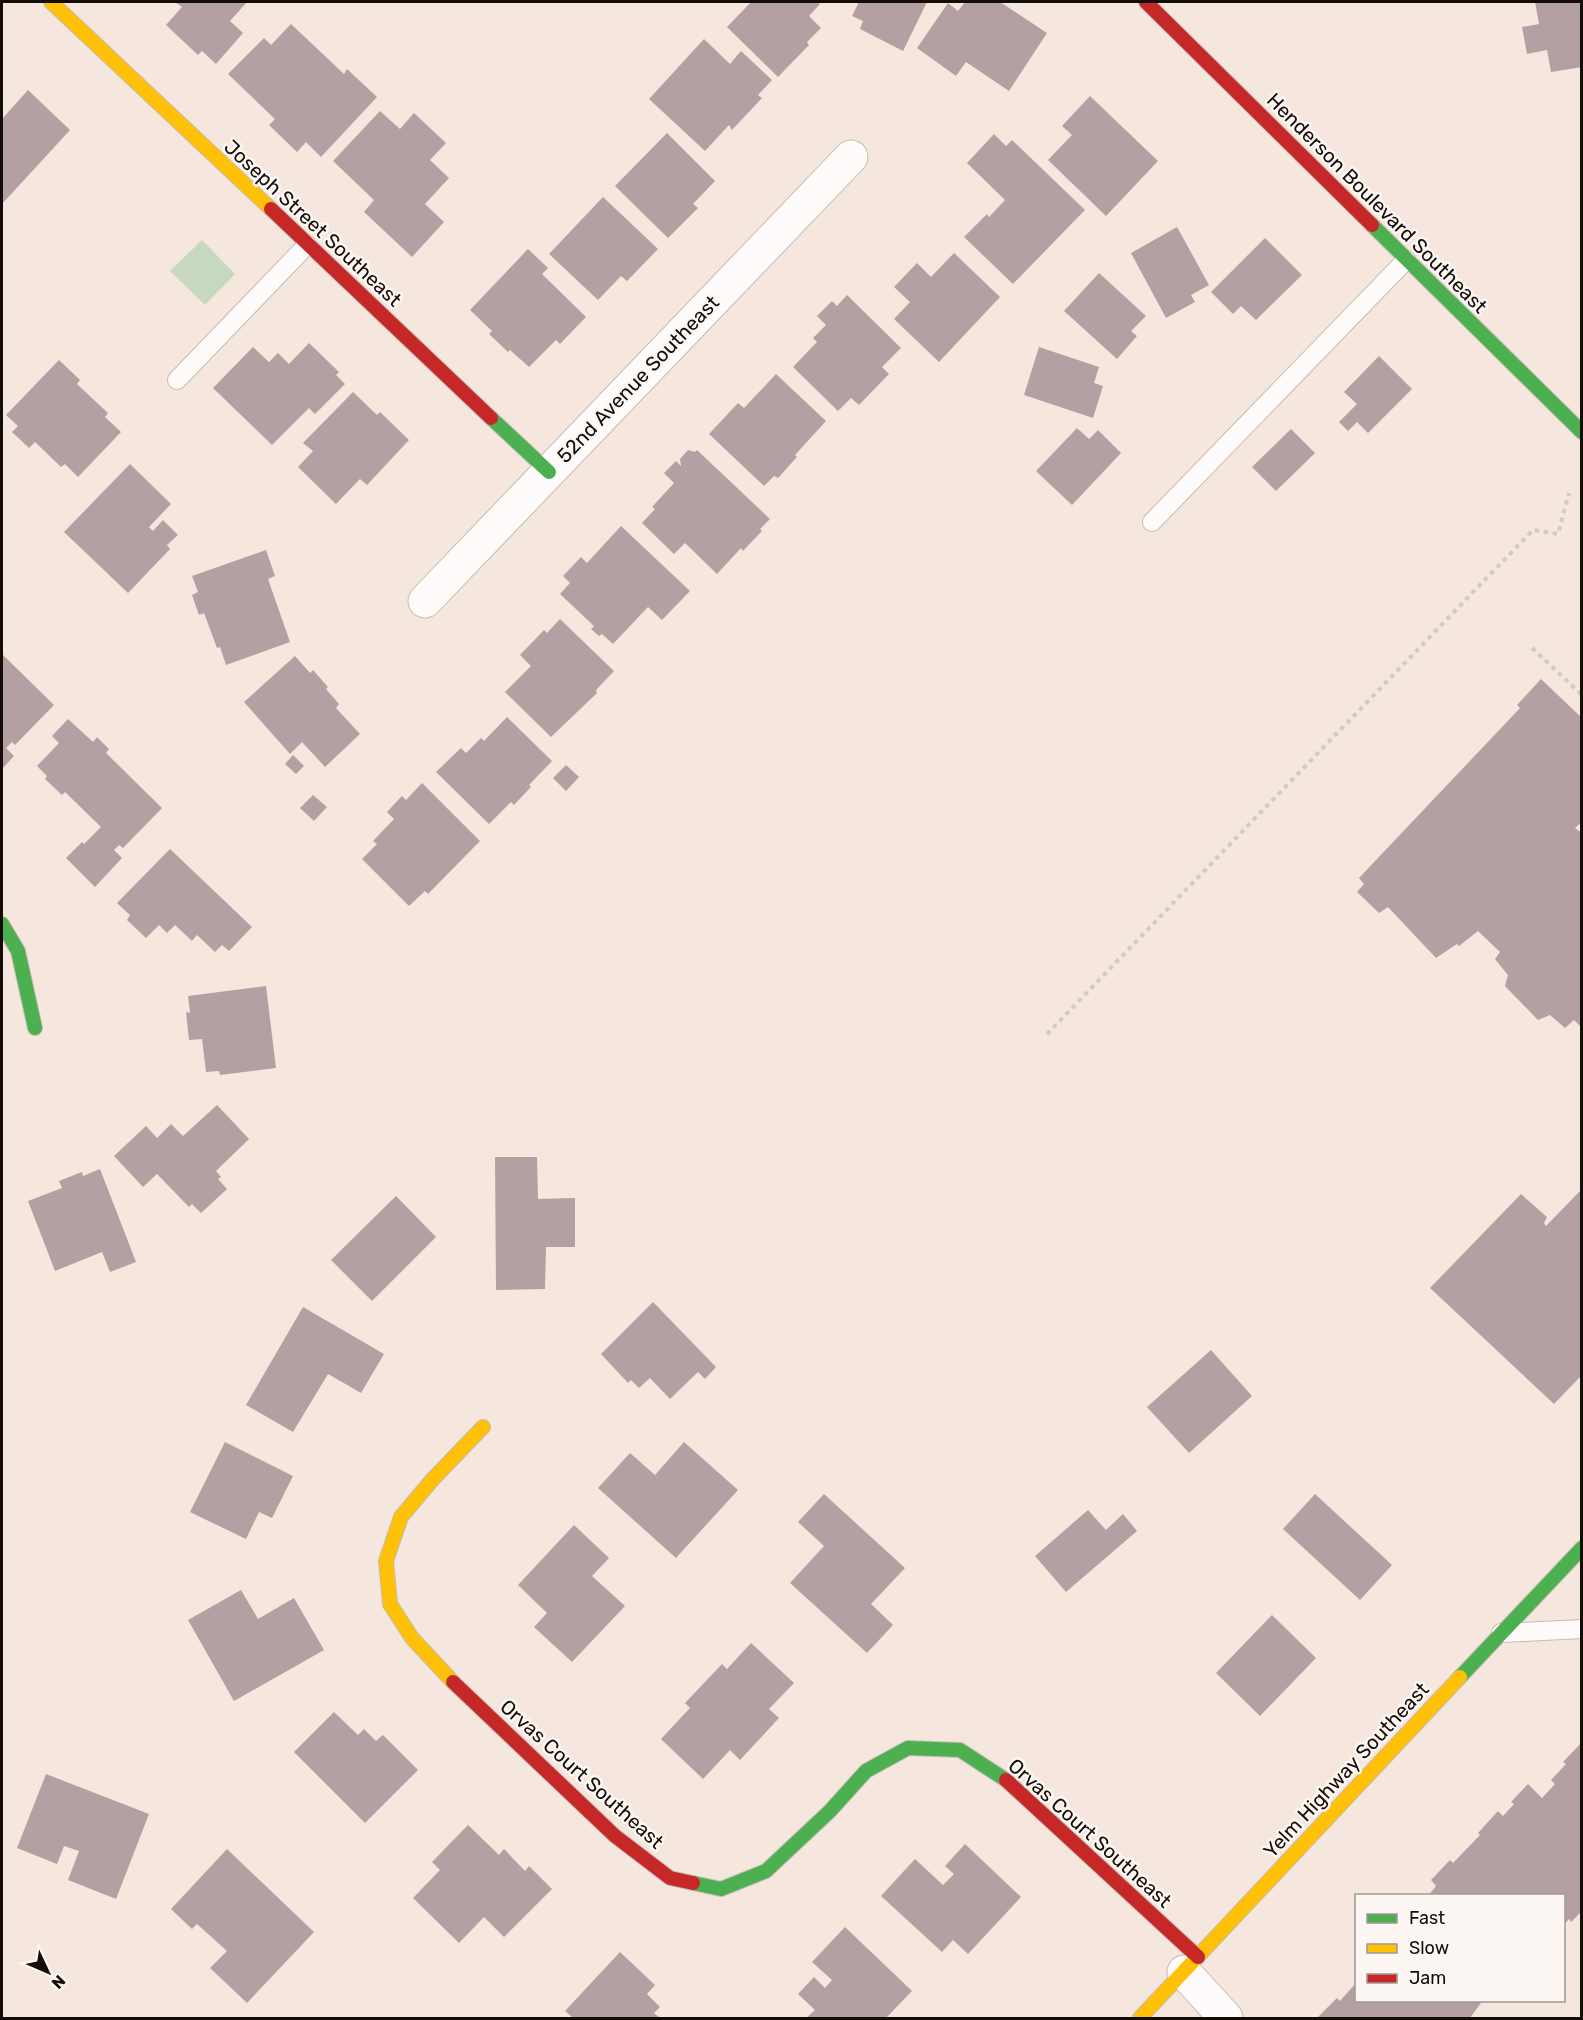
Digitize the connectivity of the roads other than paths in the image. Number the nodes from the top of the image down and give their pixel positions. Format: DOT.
graph roads {
  1 [pos="51,2"];
  2 [pos="1146,2"];
  3 [pos="851,157"];
  4 [pos="307,245"];
  5 [pos="1406,260"];
  6 [pos="177,380"];
  7 [pos="1581,432"];
  8 [pos="549,472"];
  9 [pos="1152,522"];
  10 [pos="425,601"];
  11 [pos="2,924"];
  12 [pos="35,1028"];
  13 [pos="483,1427"];
  14 [pos="1581,1548"];
  15 [pos="1581,1629"];
  16 [pos="1500,1633"];
  17 [pos="1191,1965"];
  18 [pos="1140,2019"];
  19 [pos="1226,2019"];
  1 -- 4 [label="street, Joseph Street Southeast"];
  2 -- 5 [label="street, Henderson Boulevard Southeast"];
  3 -- 8 [label="street, 52nd Avenue Southeast"];
  4 -- 6 [label="lane"];
  4 -- 8 [label="street, Joseph Street Southeast"];
  5 -- 7 [label="street, Henderson Boulevard Southeast"];
  5 -- 9 [label="lane"];
  8 -- 10 [label="street, 52nd Avenue Southeast"];
  11 -- 12 [label="street"];
  13 -- 17 [label="street, Orvas Court Southeast"];
  14 -- 16 [label="street, Yelm Highway Southeast"];
  15 -- 16 [label="lane"];
  16 -- 17 [label="street, Yelm Highway Southeast"];
  17 -- 18 [label="street, Yelm Highway Southeast"];
  17 -- 19 [label="street"];
}
